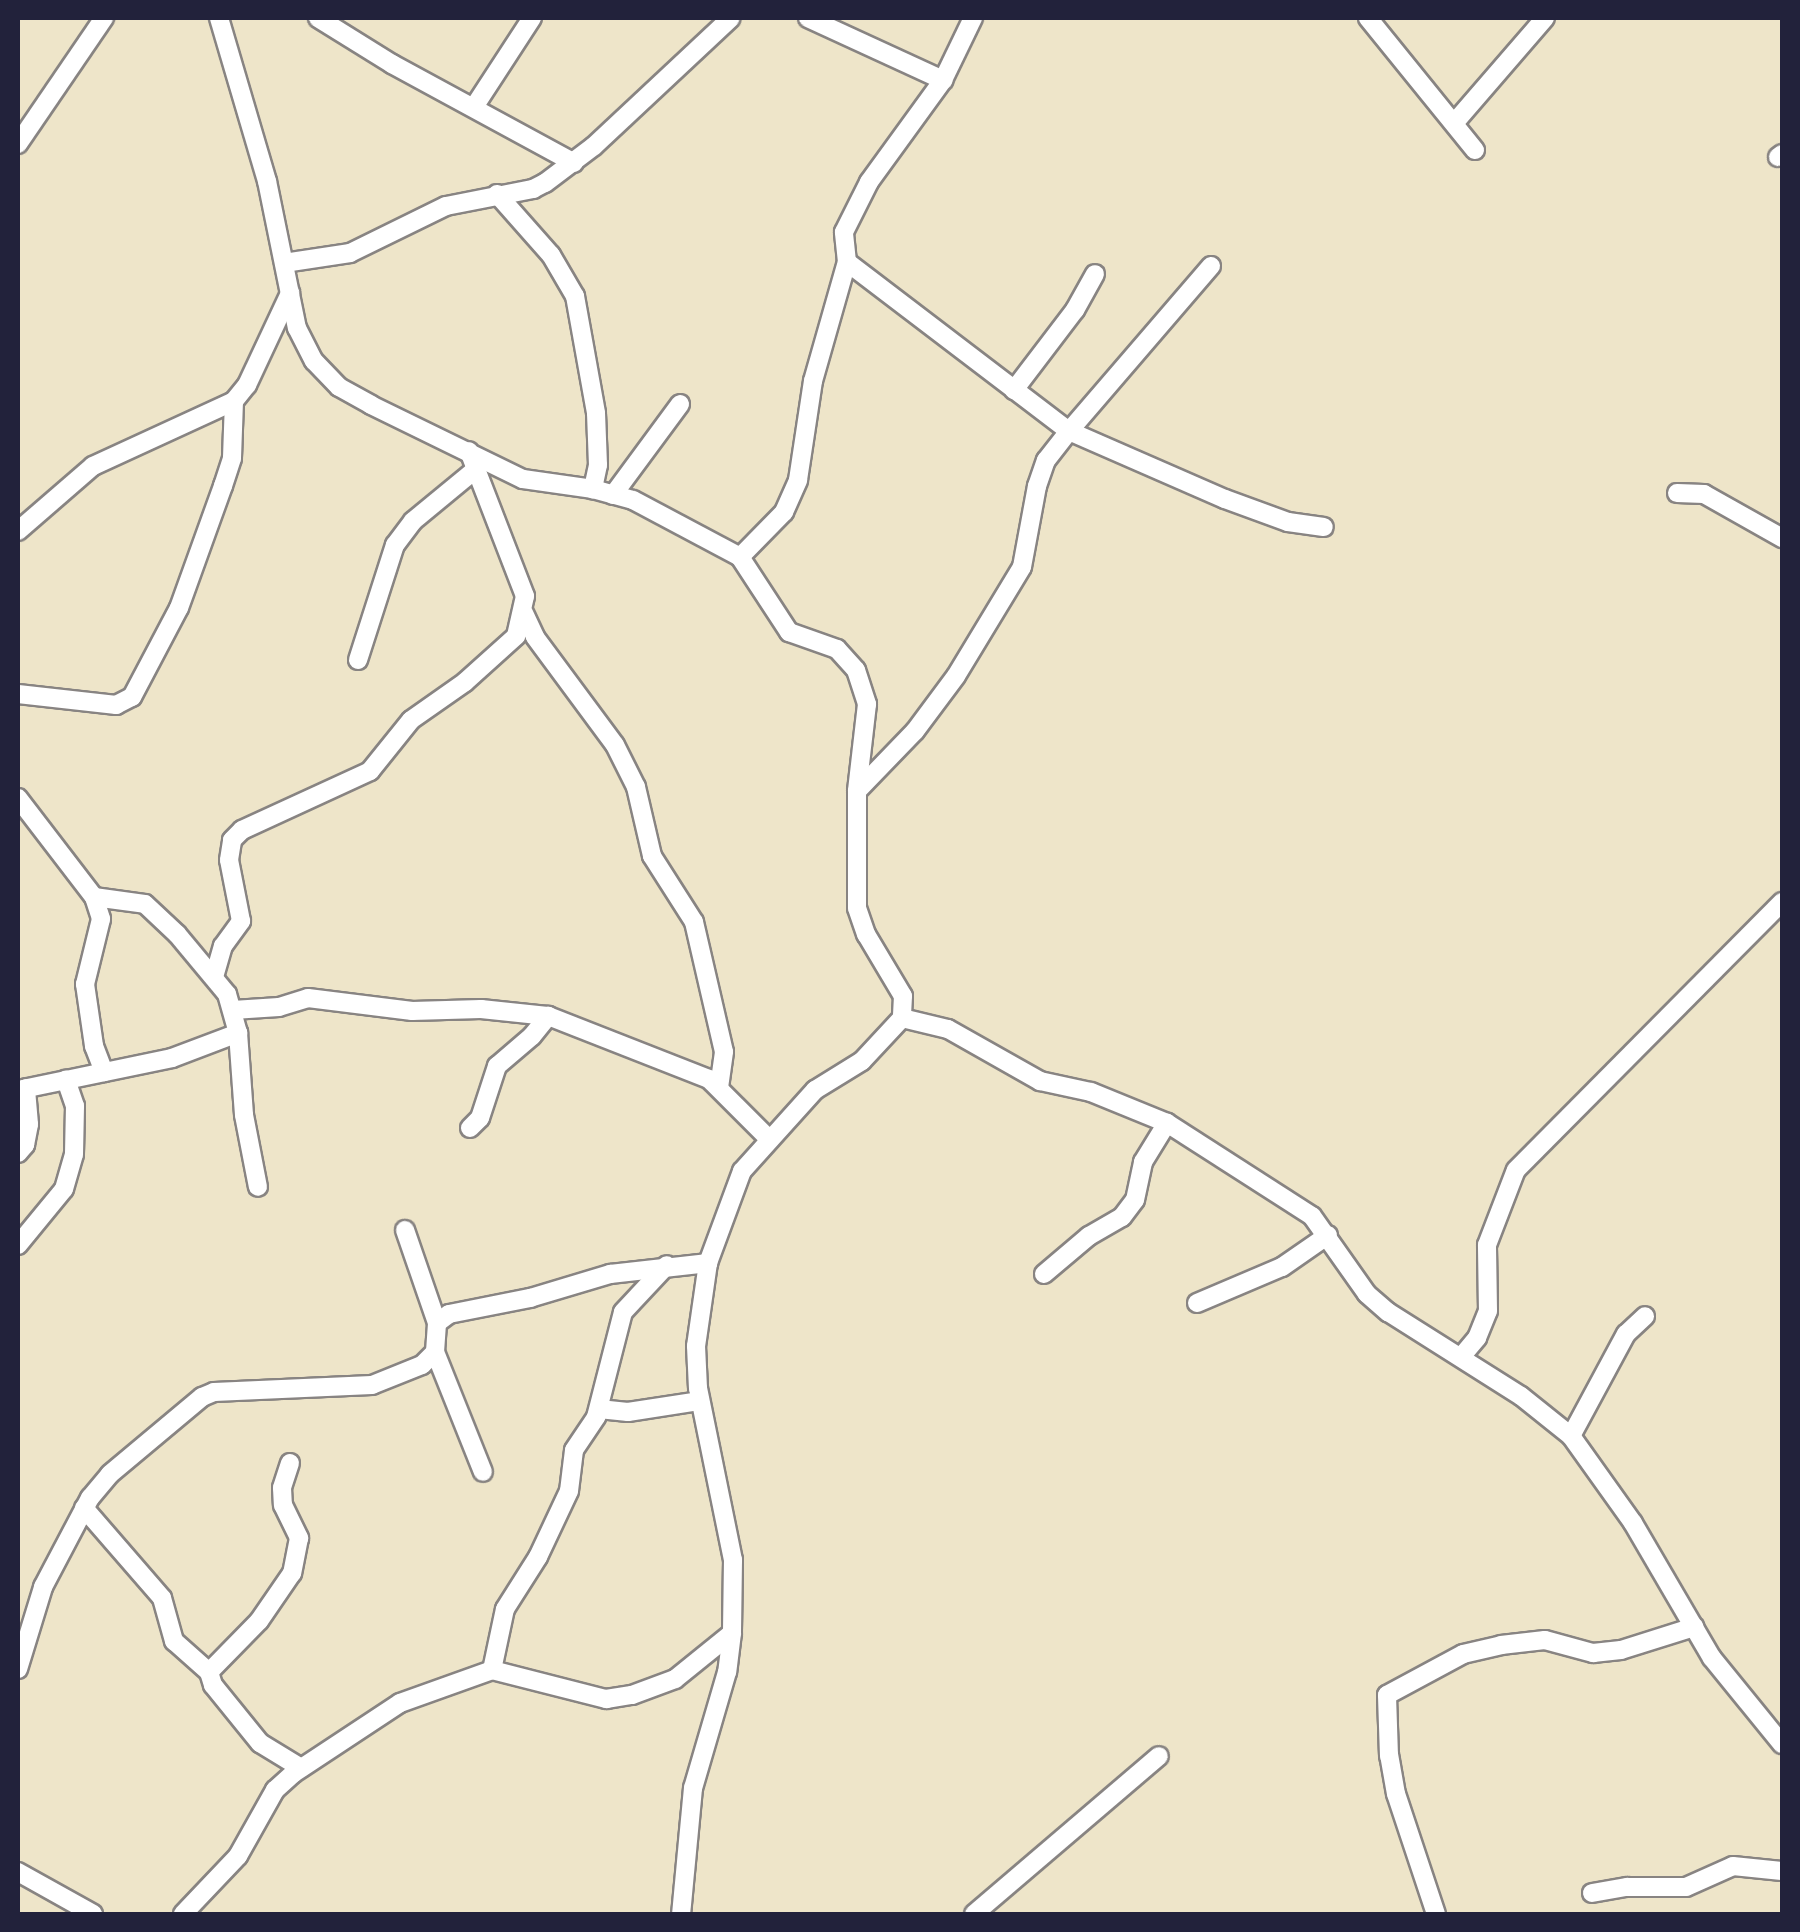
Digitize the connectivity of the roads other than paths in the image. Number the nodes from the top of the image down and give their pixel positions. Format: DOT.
graph roads {
  1 [pos="88,18"];
  2 [pos="104,18"];
  3 [pos="219,18"];
  4 [pos="318,18"];
  5 [pos="532,18"];
  6 [pos="731,18"];
  7 [pos="808,18"];
  8 [pos="973,18"];
  9 [pos="1368,18"];
  10 [pos="1545,18"];
  11 [pos="89,40"];
  12 [pos="943,80"];
  13 [pos="474,108"];
  14 [pos="1456,121"];
  15 [pos="18,144"];
  16 [pos="1475,150"];
  17 [pos="574,163"];
  18 [pos="497,194"];
  19 [pos="847,262"];
  20 [pos="284,263"];
  21 [pos="1211,266"];
  22 [pos="1095,274"];
  23 [pos="290,292"];
  24 [pos="1014,390"];
  25 [pos="234,400"];
  26 [pos="680,404"];
  27 [pos="1069,430"];
  28 [pos="472,460"];
  29 [pos="592,488"];
  30 [pos="1677,493"];
  31 [pos="613,495"];
  32 [pos="1324,526"];
  33 [pos="18,531"];
  34 [pos="1782,538"];
  35 [pos="740,556"];
  36 [pos="524,613"];
  37 [pos="358,660"];
  38 [pos="18,694"];
  39 [pos="857,790"];
  40 [pos="18,798"];
  41 [pos="94,897"];
  42 [pos="1782,902"];
  43 [pos="214,977"];
  44 [pos="233,1010"];
  45 [pos="548,1016"];
  46 [pos="902,1018"];
  47 [pos="238,1034"];
  48 [pos="104,1072"];
  49 [pos="66,1080"];
  50 [pos="719,1086"];
  51 [pos="22,1089"];
  52 [pos="1167,1123"];
  53 [pos="470,1128"];
  54 [pos="770,1139"];
  55 [pos="18,1153"];
  56 [pos="258,1187"];
  57 [pos="406,1230"];
  58 [pos="1328,1236"];
  59 [pos="18,1245"];
  60 [pos="708,1263"];
  61 [pos="668,1265"];
  62 [pos="1044,1274"];
  63 [pos="1196,1303"];
  64 [pos="1645,1316"];
  65 [pos="437,1323"];
  66 [pos="435,1352"];
  67 [pos="1461,1357"];
  68 [pos="700,1401"];
  69 [pos="599,1409"];
  70 [pos="1571,1436"];
  71 [pos="290,1463"];
  72 [pos="483,1472"];
  73 [pos="84,1508"];
  74 [pos="1694,1627"];
  75 [pos="732,1633"];
  76 [pos="18,1663"];
  77 [pos="492,1670"];
  78 [pos="208,1672"];
  79 [pos="1782,1744"];
  80 [pos="1158,1756"];
  81 [pos="302,1768"];
  82 [pos="1782,1871"];
  83 [pos="18,1872"];
  84 [pos="1592,1893"];
  85 [pos="93,1914"];
  86 [pos="183,1914"];
  87 [pos="681,1914"];
  88 [pos="974,1914"];
  89 [pos="1436,1914"];
  1 -- 11 [label="street"];
  2 -- 11 [label="street"];
  3 -- 20 [label="street"];
  4 -- 13 [label="street"];
  5 -- 13 [label="street"];
  6 -- 17 [label="street"];
  7 -- 12 [label="street"];
  8 -- 12 [label="street"];
  9 -- 14 [label="street"];
  10 -- 14 [label="street"];
  11 -- 15 [label="street"];
  12 -- 19 [label="street"];
  13 -- 17 [label="street"];
  14 -- 16 [label="street"];
  17 -- 18 [label="street"];
  18 -- 20 [label="street"];
  18 -- 29 [label="street"];
  19 -- 24 [label="street"];
  19 -- 35 [label="street"];
  20 -- 23 [label="street"];
  21 -- 27 [label="street"];
  22 -- 24 [label="street"];
  23 -- 25 [label="street"];
  23 -- 28 [label="street"];
  24 -- 27 [label="street"];
  25 -- 33 [label="street"];
  25 -- 38 [label="street"];
  26 -- 31 [label="street"];
  27 -- 32 [label="street"];
  27 -- 39 [label="street"];
  28 -- 29 [label="street"];
  28 -- 36 [label="street"];
  28 -- 37 [label="street"];
  29 -- 31 [label="street"];
  30 -- 34 [label="street"];
  31 -- 35 [label="street"];
  35 -- 39 [label="street"];
  36 -- 43 [label="street"];
  36 -- 50 [label="street"];
  39 -- 46 [label="street"];
  40 -- 41 [label="street"];
  41 -- 43 [label="street"];
  41 -- 48 [label="street"];
  42 -- 67 [label="street"];
  43 -- 44 [label="street"];
  44 -- 45 [label="street"];
  44 -- 47 [label="street"];
  45 -- 50 [label="street"];
  45 -- 53 [label="street"];
  46 -- 52 [label="street"];
  46 -- 54 [label="street"];
  47 -- 48 [label="street"];
  47 -- 56 [label="street"];
  48 -- 49 [label="street"];
  49 -- 51 [label="street"];
  49 -- 59 [label="street"];
  50 -- 54 [label="street"];
  51 -- 55 [label="street"];
  52 -- 58 [label="street"];
  52 -- 62 [label="street"];
  54 -- 60 [label="street"];
  57 -- 65 [label="street"];
  58 -- 63 [label="street"];
  58 -- 67 [label="street"];
  60 -- 61 [label="street"];
  60 -- 68 [label="street"];
  61 -- 65 [label="street"];
  61 -- 69 [label="street"];
  64 -- 70 [label="street"];
  65 -- 66 [label="street"];
  66 -- 72 [label="street"];
  66 -- 73 [label="street"];
  67 -- 70 [label="street"];
  68 -- 69 [label="street"];
  68 -- 75 [label="street"];
  69 -- 77 [label="street"];
  70 -- 74 [label="street"];
  71 -- 78 [label="street"];
  73 -- 76 [label="street"];
  73 -- 78 [label="street"];
  74 -- 79 [label="street"];
  74 -- 89 [label="street"];
  75 -- 77 [label="street"];
  75 -- 87 [label="street"];
  77 -- 81 [label="street"];
  78 -- 81 [label="street"];
  80 -- 88 [label="street"];
  81 -- 86 [label="street"];
  82 -- 84 [label="street"];
  83 -- 85 [label="street"];
}
